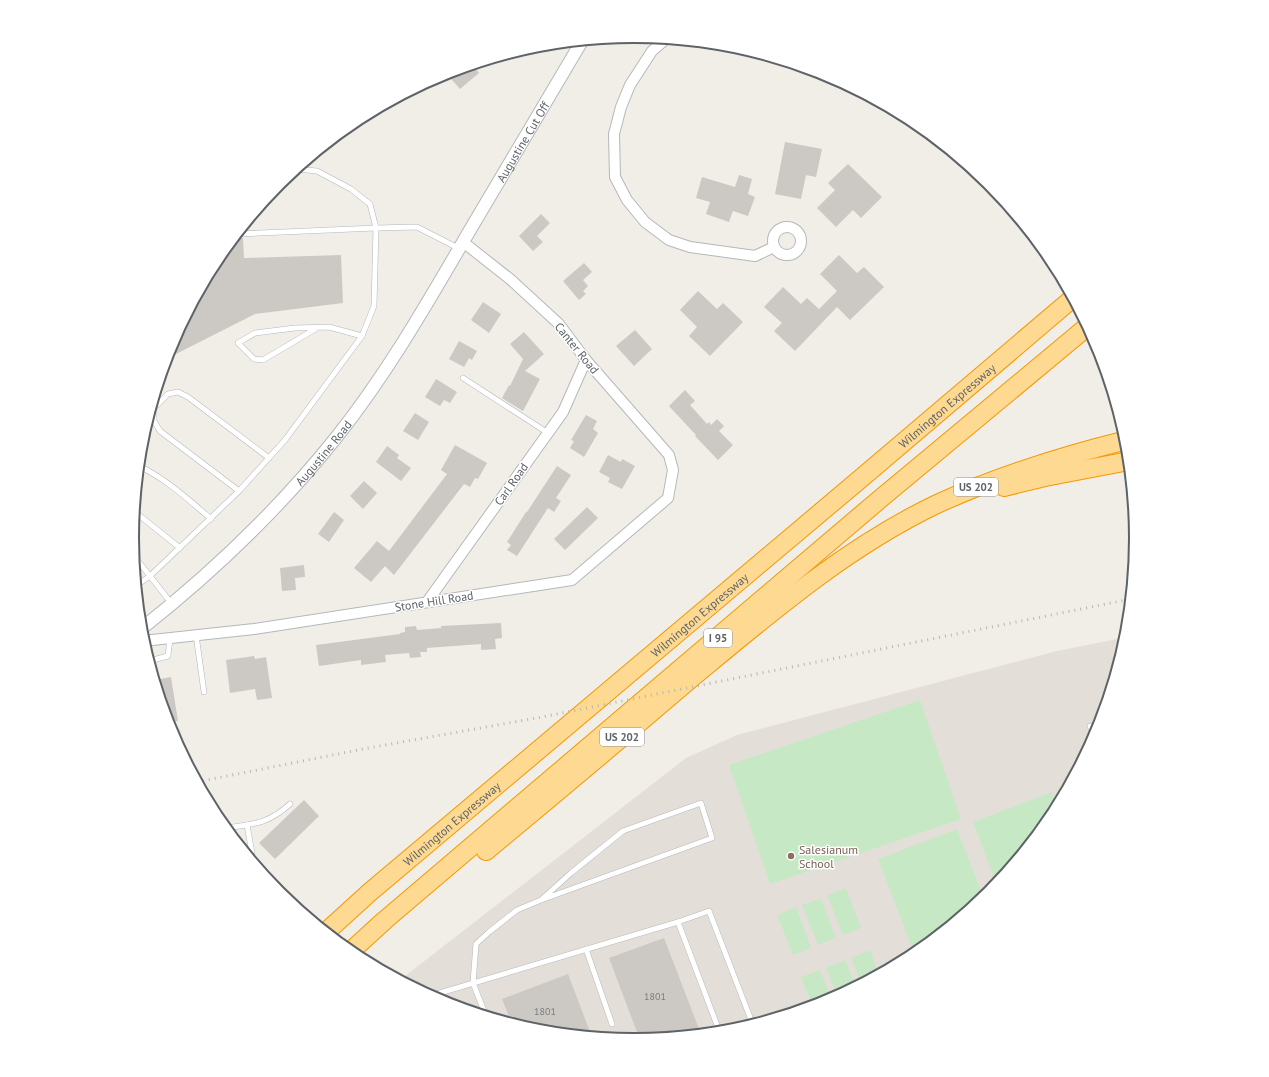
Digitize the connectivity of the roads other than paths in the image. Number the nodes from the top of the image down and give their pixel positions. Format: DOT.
graph roads {
  1 [pos="661,44"];
  2 [pos="579,46"];
  3 [pos="304,170"];
  4 [pos="376,228"];
  5 [pos="244,234"];
  6 [pos="461,245"];
  7 [pos="774,247"];
  8 [pos="1069,301"];
  9 [pos="317,328"];
  10 [pos="1084,330"];
  11 [pos="362,336"];
  12 [pos="586,360"];
  13 [pos="463,378"];
  14 [pos="158,404"];
  15 [pos="154,419"];
  16 [pos="548,433"];
  17 [pos="1120,442"];
  18 [pos="269,458"];
  19 [pos="1124,462"];
  20 [pos="144,469"];
  21 [pos="674,470"];
  22 [pos="239,491"];
  23 [pos="140,516"];
  24 [pos="211,519"];
  25 [pos="896,526"];
  26 [pos="180,548"];
  27 [pos="140,563"];
  28 [pos="150,576"];
  29 [pos="141,581"];
  30 [pos="427,602"];
  31 [pos="171,604"];
  32 [pos="147,624"];
  33 [pos="196,635"];
  34 [pos="170,638"];
  35 [pos="150,640"];
  36 [pos="154,660"];
  37 [pos="204,692"];
  38 [pos="1090,726"];
  39 [pos="1092,729"];
  40 [pos="290,804"];
  41 [pos="247,825"];
  42 [pos="232,827"];
  43 [pos="252,853"];
  44 [pos="541,900"];
  45 [pos="678,922"];
  46 [pos="329,929"];
  47 [pos="355,947"];
  48 [pos="586,949"];
  49 [pos="360,951"];
  50 [pos="473,984"];
  51 [pos="440,994"];
  52 [pos="484,1011"];
  53 [pos="751,1020"];
  54 [pos="612,1024"];
  55 [pos="718,1027"];
  1 -- 7 [label="street"];
  2 -- 6 [label="street, Augustine Cut Off"];
  3 -- 4 [label="lane"];
  4 -- 5 [label="lane"];
  4 -- 6 [label="lane"];
  4 -- 11 [label="lane"];
  6 -- 12 [label="street, Canter Road"];
  6 -- 31 [label="street, Augustine Road"];
  8 -- 46 [label="highway, Wilmington Expressway / I 95"];
  9 -- 9 [label="lane"];
  9 -- 11 [label="lane"];
  10 -- 47 [label="highway, I 95"];
  11 -- 18 [label="lane"];
  12 -- 16 [label="street, Carl Road"];
  12 -- 21 [label="street, Canter Road"];
  13 -- 16 [label="lane"];
  14 -- 18 [label="lane"];
  15 -- 22 [label="lane"];
  16 -- 30 [label="street, Carl Road"];
  17 -- 25 [label="highway, US 202"];
  18 -- 22 [label="lane"];
  19 -- 25 [label="highway"];
  20 -- 24 [label="lane"];
  21 -- 30 [label="street, Stone Hill Road"];
  22 -- 24 [label="lane"];
  23 -- 26 [label="lane"];
  24 -- 26 [label="lane"];
  25 -- 49 [label="highway, US 202"];
  26 -- 28 [label="lane"];
  27 -- 28 [label="lane"];
  28 -- 29 [label="lane"];
  28 -- 31 [label="lane"];
  30 -- 33 [label="street, Stone Hill Road"];
  31 -- 32 [label="street, Augustine Road"];
  33 -- 34 [label="street, Stone Hill Road"];
  33 -- 37 [label="lane"];
  34 -- 35 [label="street, Stone Hill Road"];
  34 -- 36 [label="lane"];
  38 -- 39 [label="lane"];
  40 -- 41 [label="lane"];
  41 -- 42 [label="lane"];
  41 -- 43 [label="lane"];
  44 -- 44 [label="lane"];
  44 -- 50 [label="lane"];
  45 -- 48 [label="lane"];
  45 -- 53 [label="lane"];
  45 -- 55 [label="lane"];
  48 -- 50 [label="lane"];
  48 -- 54 [label="lane"];
  50 -- 51 [label="lane"];
  50 -- 52 [label="lane"];
}
